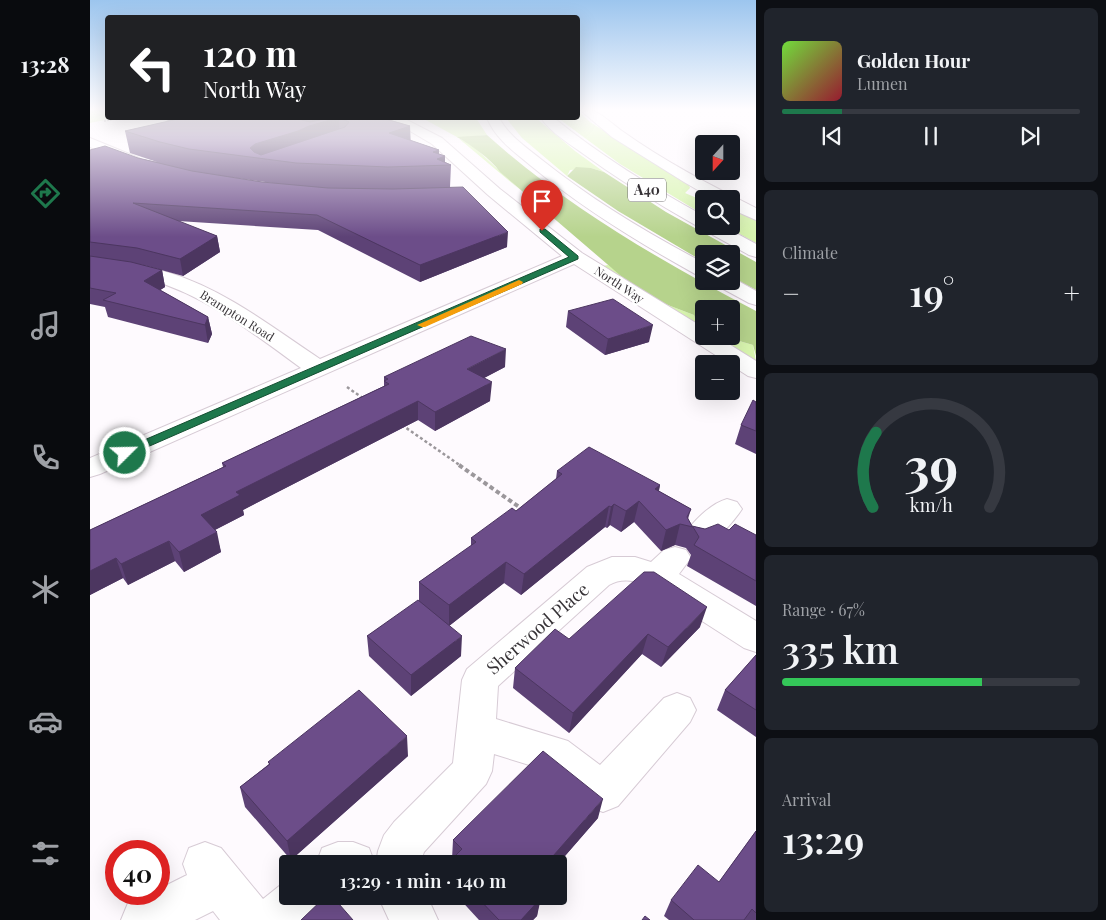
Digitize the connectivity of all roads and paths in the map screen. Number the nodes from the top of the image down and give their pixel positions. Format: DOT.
graph roads {
  1 [pos="112,152"];
  2 [pos="449,152"];
  3 [pos="523,152"];
  4 [pos="591,152"];
  5 [pos="646,152"];
  6 [pos="152,167"];
  7 [pos="709,190"];
  8 [pos="494,192"];
  9 [pos="477,194"];
  10 [pos="740,207"];
  11 [pos="756,215"];
  12 [pos="695,218"];
  13 [pos="727,235"];
  14 [pos="756,251"];
  15 [pos="575,257"];
  16 [pos="90,264"];
  17 [pos="695,266"];
  18 [pos="740,290"];
  19 [pos="756,299"];
  20 [pos="318,369"];
  21 [pos="756,371"];
  22 [pos="370,403"];
  23 [pos="395,420"];
  24 [pos="90,468"];
  25 [pos="727,509"];
  26 [pos="525,511"];
  27 [pos="698,537"];
  28 [pos="756,638"];
  29 [pos="677,710"];
  30 [pos="476,731"];
  31 [pos="399,855"];
  32 [pos="291,905"];
  33 [pos="406,905"];
  34 [pos="146,920"];
  35 [pos="250,920"];
  36 [pos="275,920"];
  37 [pos="414,920"];
  1 -- 6 [label="main road"];
  2 -- 8 [label="main road, North Way"];
  3 -- 17 [label="main road, A40"];
  4 -- 12 [label="main road, A40"];
  5 -- 7 [label="main road"];
  8 -- 9 [label="main road"];
  8 -- 15 [label="main road, North Way"];
  10 -- 11 [label="main road"];
  13 -- 14 [label="main road"];
  15 -- 20 [label="main road"];
  15 -- 21 [label="main road, North Way"];
  16 -- 20 [label="main road, Brampton Road"];
  18 -- 19 [label="main road"];
  20 -- 22 [label="path"];
  20 -- 24 [label="main road"];
  23 -- 26 [label="path"];
  25 -- 27 [label="main road"];
  28 -- 30 [label="main road, Sherwood Place"];
  29 -- 30 [label="main road"];
  30 -- 31 [label="main road, Sherwood Place"];
  32 -- 36 [label="main road"];
  33 -- 37 [label="main road"];
  34 -- 35 [label="main road"];
}
